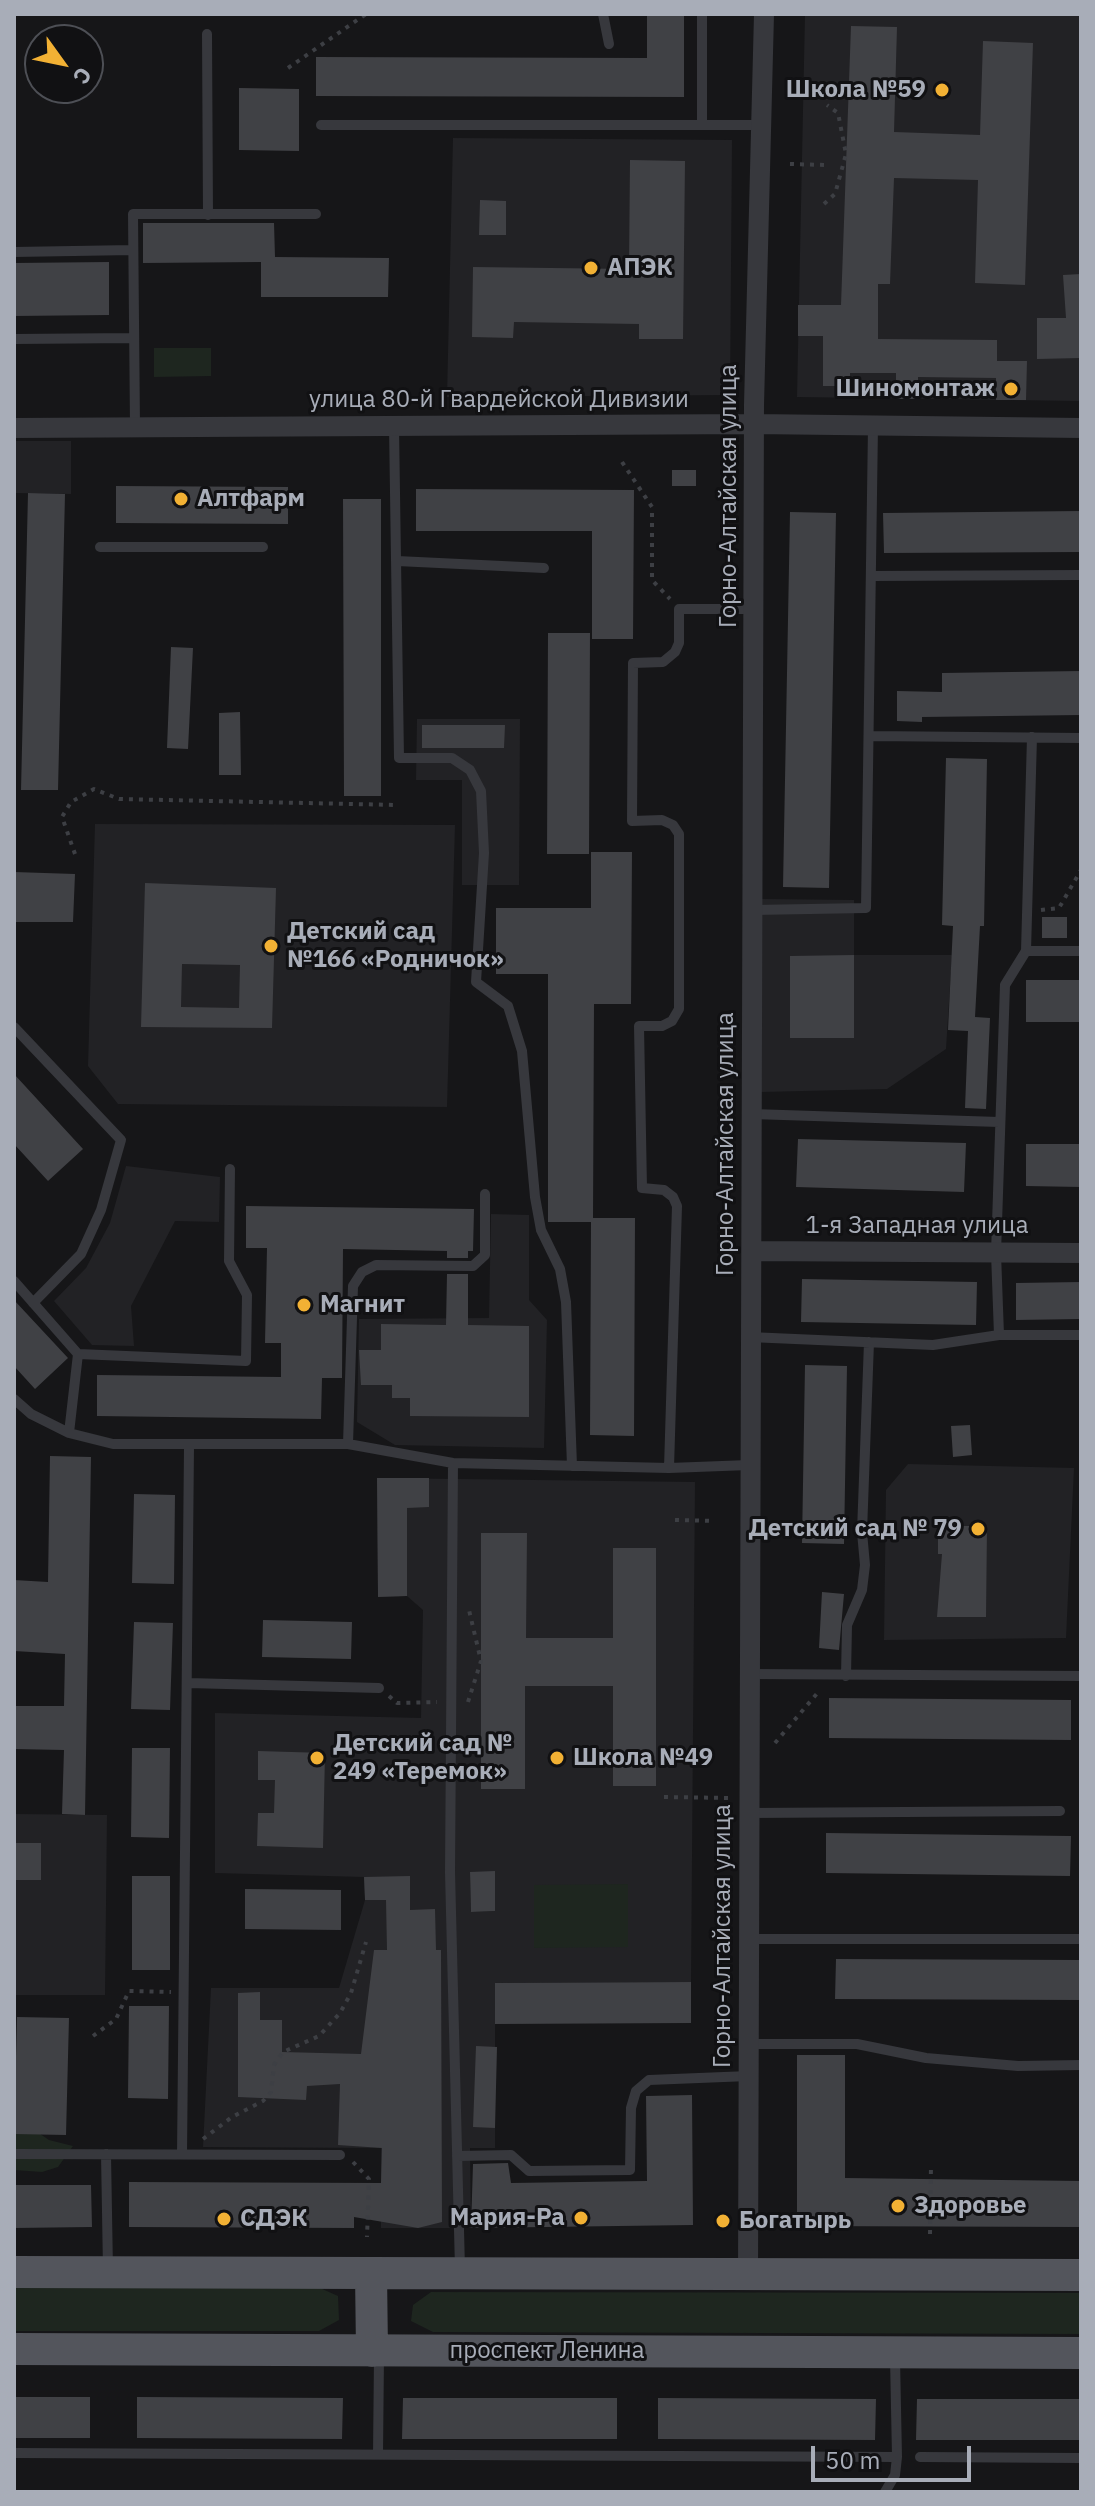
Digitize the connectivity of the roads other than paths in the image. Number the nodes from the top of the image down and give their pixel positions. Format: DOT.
graph roads {
  1 [pos="603,14"];
  2 [pos="702,14"];
  3 [pos="764,14"];
  4 [pos="207,34"];
  5 [pos="609,44"];
  6 [pos="321,125"];
  7 [pos="702,125"];
  8 [pos="761,125"];
  9 [pos="316,214"];
  10 [pos="208,215"];
  11 [pos="133,250"];
  12 [pos="14,252"];
  13 [pos="134,338"];
  14 [pos="14,339"];
  15 [pos="754,424"];
  16 [pos="394,426"];
  17 [pos="873,426"];
  18 [pos="135,427"];
  19 [pos="14,428"];
  20 [pos="1081,428"];
  21 [pos="100,547"];
  22 [pos="263,547"];
  23 [pos="397,561"];
  24 [pos="544,568"];
  25 [pos="1081,575"];
  26 [pos="872,576"];
  27 [pos="754,609"];
  28 [pos="870,736"];
  29 [pos="1032,737"];
  30 [pos="1081,738"];
  31 [pos="753,910"];
  32 [pos="1026,951"];
  33 [pos="1081,951"];
  34 [pos="14,1027"];
  35 [pos="752,1114"];
  36 [pos="999,1122"];
  37 [pos="230,1169"];
  38 [pos="485,1194"];
  39 [pos="752,1251"];
  40 [pos="996,1253"];
  41 [pos="1081,1253"];
  42 [pos="14,1281"];
  43 [pos="33,1303"];
  44 [pos="999,1335"];
  45 [pos="1081,1335"];
  46 [pos="749,1337"];
  47 [pos="869,1342"];
  48 [pos="78,1354"];
  49 [pos="14,1399"];
  50 [pos="69,1433"];
  51 [pos="348,1444"];
  52 [pos="189,1447"];
  53 [pos="453,1463"];
  54 [pos="749,1465"];
  55 [pos="572,1466"];
  56 [pos="669,1468"];
  57 [pos="750,1674"];
  58 [pos="846,1676"];
  59 [pos="1081,1676"];
  60 [pos="188,1683"];
  61 [pos="379,1688"];
  62 [pos="1060,1811"];
  63 [pos="750,1813"];
  64 [pos="749,1939"];
  65 [pos="1081,1939"];
  66 [pos="749,2044"];
  67 [pos="1081,2065"];
  68 [pos="749,2076"];
  69 [pos="14,2154"];
  70 [pos="106,2154"];
  71 [pos="182,2154"];
  72 [pos="340,2155"];
  73 [pos="457,2156"];
  74 [pos="14,2272"];
  75 [pos="108,2272"];
  76 [pos="371,2273"];
  77 [pos="460,2273"];
  78 [pos="748,2274"];
  79 [pos="1081,2275"];
  80 [pos="14,2349"];
  81 [pos="375,2351"];
  82 [pos="895,2352"];
  83 [pos="1081,2353"];
  84 [pos="14,2453"];
  85 [pos="378,2454"];
  86 [pos="897,2457"];
  87 [pos="920,2457"];
  88 [pos="1081,2458"];
  89 [pos="885,2492"];
  1 -- 5 [label="lane"];
  2 -- 7 [label="lane"];
  3 -- 8 [label="street, Горно-Алтайская улица"];
  4 -- 10 [label="lane"];
  6 -- 7 [label="lane"];
  7 -- 8 [label="lane"];
  8 -- 15 [label="street, Горно-Алтайская улица"];
  9 -- 10 [label="lane"];
  10 -- 11 [label="lane"];
  11 -- 12 [label="lane"];
  11 -- 13 [label="lane"];
  13 -- 14 [label="lane"];
  13 -- 18 [label="lane"];
  15 -- 16 [label="street, улица 80-й Гвардейской Дивизии"];
  15 -- 17 [label="street, улица 80-й Гвардейской Дивизии"];
  15 -- 27 [label="street, Горно-Алтайская улица"];
  16 -- 18 [label="street, улица 80-й Гвардейской Дивизии"];
  16 -- 23 [label="lane"];
  17 -- 20 [label="street, улица 80-й Гвардейской Дивизии"];
  17 -- 26 [label="lane"];
  18 -- 19 [label="street, улица 80-й Гвардейской Дивизии"];
  21 -- 22 [label="lane"];
  23 -- 24 [label="lane"];
  23 -- 55 [label="lane"];
  25 -- 26 [label="lane"];
  26 -- 28 [label="lane"];
  27 -- 31 [label="street, Горно-Алтайская улица"];
  27 -- 56 [label="lane"];
  28 -- 29 [label="lane"];
  28 -- 31 [label="lane"];
  29 -- 30 [label="lane"];
  29 -- 32 [label="lane"];
  31 -- 35 [label="street, Горно-Алтайская улица"];
  32 -- 33 [label="lane"];
  32 -- 36 [label="lane"];
  34 -- 43 [label="lane"];
  35 -- 36 [label="lane"];
  35 -- 39 [label="street, Горно-Алтайская улица"];
  36 -- 40 [label="lane"];
  37 -- 48 [label="lane"];
  38 -- 51 [label="lane"];
  39 -- 40 [label="street, 1-я Западная улица"];
  39 -- 46 [label="street, Горно-Алтайская улица"];
  40 -- 41 [label="street, 1-я Западная улица"];
  40 -- 44 [label="lane"];
  42 -- 43 [label="lane"];
  43 -- 48 [label="lane"];
  44 -- 45 [label="lane"];
  44 -- 47 [label="lane"];
  46 -- 47 [label="lane"];
  46 -- 54 [label="street, Горно-Алтайская улица"];
  47 -- 58 [label="lane"];
  48 -- 50 [label="lane"];
  49 -- 50 [label="lane"];
  50 -- 52 [label="lane"];
  51 -- 52 [label="lane"];
  51 -- 53 [label="lane"];
  52 -- 60 [label="lane"];
  53 -- 55 [label="lane"];
  53 -- 73 [label="lane"];
  54 -- 56 [label="lane"];
  54 -- 57 [label="street, Горно-Алтайская улица"];
  55 -- 56 [label="lane"];
  57 -- 58 [label="lane"];
  57 -- 63 [label="street, Горно-Алтайская улица"];
  58 -- 59 [label="lane"];
  60 -- 61 [label="lane"];
  60 -- 71 [label="lane"];
  62 -- 63 [label="lane"];
  63 -- 64 [label="street, Горно-Алтайская улица"];
  64 -- 65 [label="lane"];
  64 -- 66 [label="street, Горно-Алтайская улица"];
  66 -- 67 [label="lane"];
  66 -- 68 [label="street, Горно-Алтайская улица"];
  68 -- 73 [label="lane"];
  68 -- 78 [label="street, Горно-Алтайская улица"];
  69 -- 70 [label="lane"];
  70 -- 71 [label="lane"];
  70 -- 75 [label="lane"];
  71 -- 72 [label="lane"];
  73 -- 77 [label="lane"];
  74 -- 75 [label="main road"];
  75 -- 76 [label="main road"];
  76 -- 77 [label="main road"];
  76 -- 81 [label="main road"];
  77 -- 78 [label="main road"];
  78 -- 79 [label="main road"];
  80 -- 81 [label="main road, проспект Ленина"];
  81 -- 82 [label="main road, проспект Ленина"];
  81 -- 85 [label="lane"];
  82 -- 83 [label="main road, проспект Ленина"];
  82 -- 86 [label="lane"];
  84 -- 85 [label="lane"];
  85 -- 86 [label="lane"];
  86 -- 89 [label="lane"];
  87 -- 88 [label="lane"];
}
